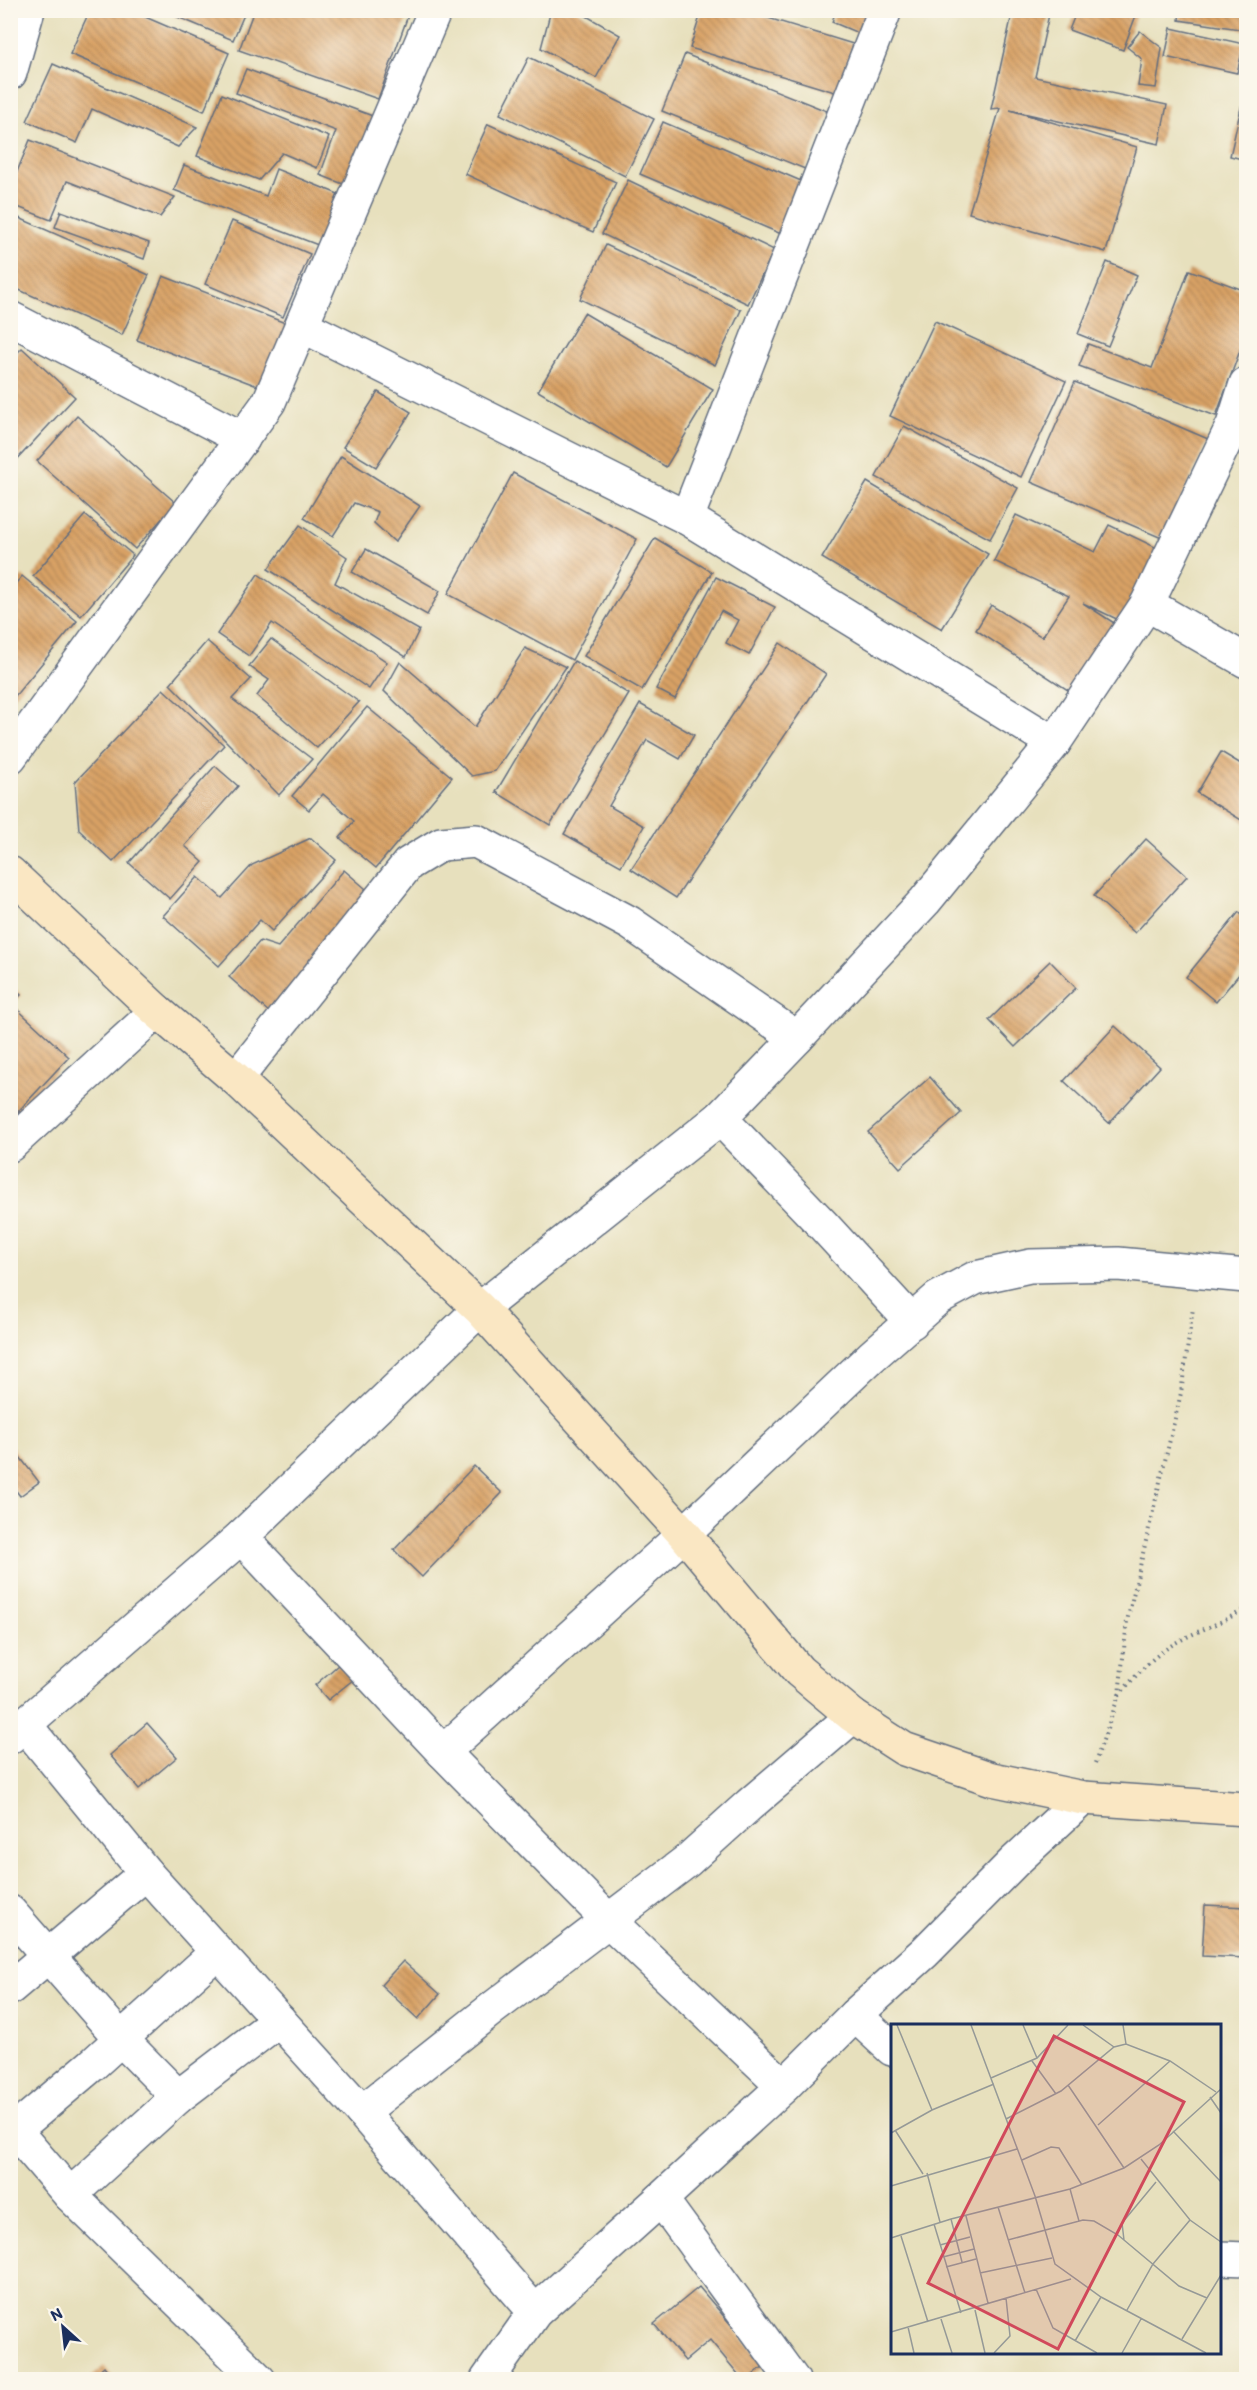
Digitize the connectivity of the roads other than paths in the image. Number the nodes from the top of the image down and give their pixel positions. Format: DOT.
graph roads {
  1 [pos="28,10"];
  2 [pos="435,10"];
  3 [pos="885,10"];
  4 [pos="10,74"];
  5 [pos="10,318"];
  6 [pos="303,326"];
  7 [pos="1246,384"];
  8 [pos="243,439"];
  9 [pos="687,518"];
  10 [pos="1147,604"];
  11 [pos="1246,661"];
  12 [pos="1054,743"];
  13 [pos="10,757"];
  14 [pos="10,873"];
  15 [pos="157,1011"];
  16 [pos="797,1038"];
  17 [pos="236,1078"];
  18 [pos="720,1118"];
  19 [pos="10,1144"];
  20 [pos="1246,1276"];
  21 [pos="480,1309"];
  22 [pos="912,1322"];
  23 [pos="684,1534"];
  24 [pos="241,1537"];
  25 [pos="853,1716"];
  26 [pos="18,1731"];
  27 [pos="443,1752"];
  28 [pos="1083,1798"];
  29 [pos="1246,1809"];
  30 [pos="146,1873"];
  31 [pos="10,1912"];
  32 [pos="609,1921"];
  33 [pos="217,1952"];
  34 [pos="47,1956"];
  35 [pos="10,1988"];
  36 [pos="855,2015"];
  37 [pos="279,2020"];
  38 [pos="120,2038"];
  39 [pos="891,2048"];
  40 [pos="784,2086"];
  41 [pos="178,2097"];
  42 [pos="362,2112"];
  43 [pos="13,2128"];
  44 [pos="70,2195"];
  45 [pos="661,2199"];
  46 [pos="1221,2258"];
  47 [pos="1246,2259"];
  48 [pos="535,2312"];
  49 [pos="259,2379"];
  50 [pos="487,2379"];
  51 [pos="793,2379"];
  1 -- 4 [label="street"];
  2 -- 6 [label="street"];
  3 -- 9 [label="street"];
  5 -- 8 [label="street"];
  6 -- 8 [label="street"];
  6 -- 9 [label="street"];
  7 -- 10 [label="street"];
  8 -- 13 [label="street"];
  9 -- 12 [label="street"];
  10 -- 11 [label="street"];
  10 -- 12 [label="street"];
  12 -- 16 [label="street"];
  14 -- 15 [label="street"];
  15 -- 17 [label="street"];
  15 -- 19 [label="street"];
  16 -- 17 [label="street"];
  16 -- 18 [label="street"];
  17 -- 21 [label="street"];
  18 -- 21 [label="street"];
  18 -- 22 [label="street"];
  20 -- 22 [label="street"];
  21 -- 23 [label="street"];
  21 -- 24 [label="street"];
  22 -- 23 [label="street"];
  23 -- 25 [label="street"];
  23 -- 27 [label="street"];
  24 -- 26 [label="street"];
  24 -- 27 [label="street"];
  25 -- 28 [label="street"];
  25 -- 32 [label="street"];
  26 -- 30 [label="street"];
  27 -- 32 [label="street"];
  28 -- 29 [label="street"];
  28 -- 36 [label="street"];
  30 -- 33 [label="street"];
  30 -- 34 [label="street"];
  31 -- 34 [label="street"];
  32 -- 40 [label="street"];
  32 -- 42 [label="street"];
  33 -- 37 [label="street"];
  33 -- 38 [label="street"];
  34 -- 35 [label="street"];
  34 -- 38 [label="street"];
  36 -- 39 [label="street"];
  36 -- 40 [label="street"];
  37 -- 41 [label="street"];
  37 -- 42 [label="street"];
  38 -- 41 [label="street"];
  38 -- 43 [label="street"];
  40 -- 45 [label="street"];
  41 -- 44 [label="street"];
  42 -- 48 [label="street"];
  43 -- 44 [label="street"];
  44 -- 49 [label="street"];
  45 -- 48 [label="street"];
  45 -- 51 [label="street"];
  46 -- 47 [label="street"];
  48 -- 50 [label="street"];
}
